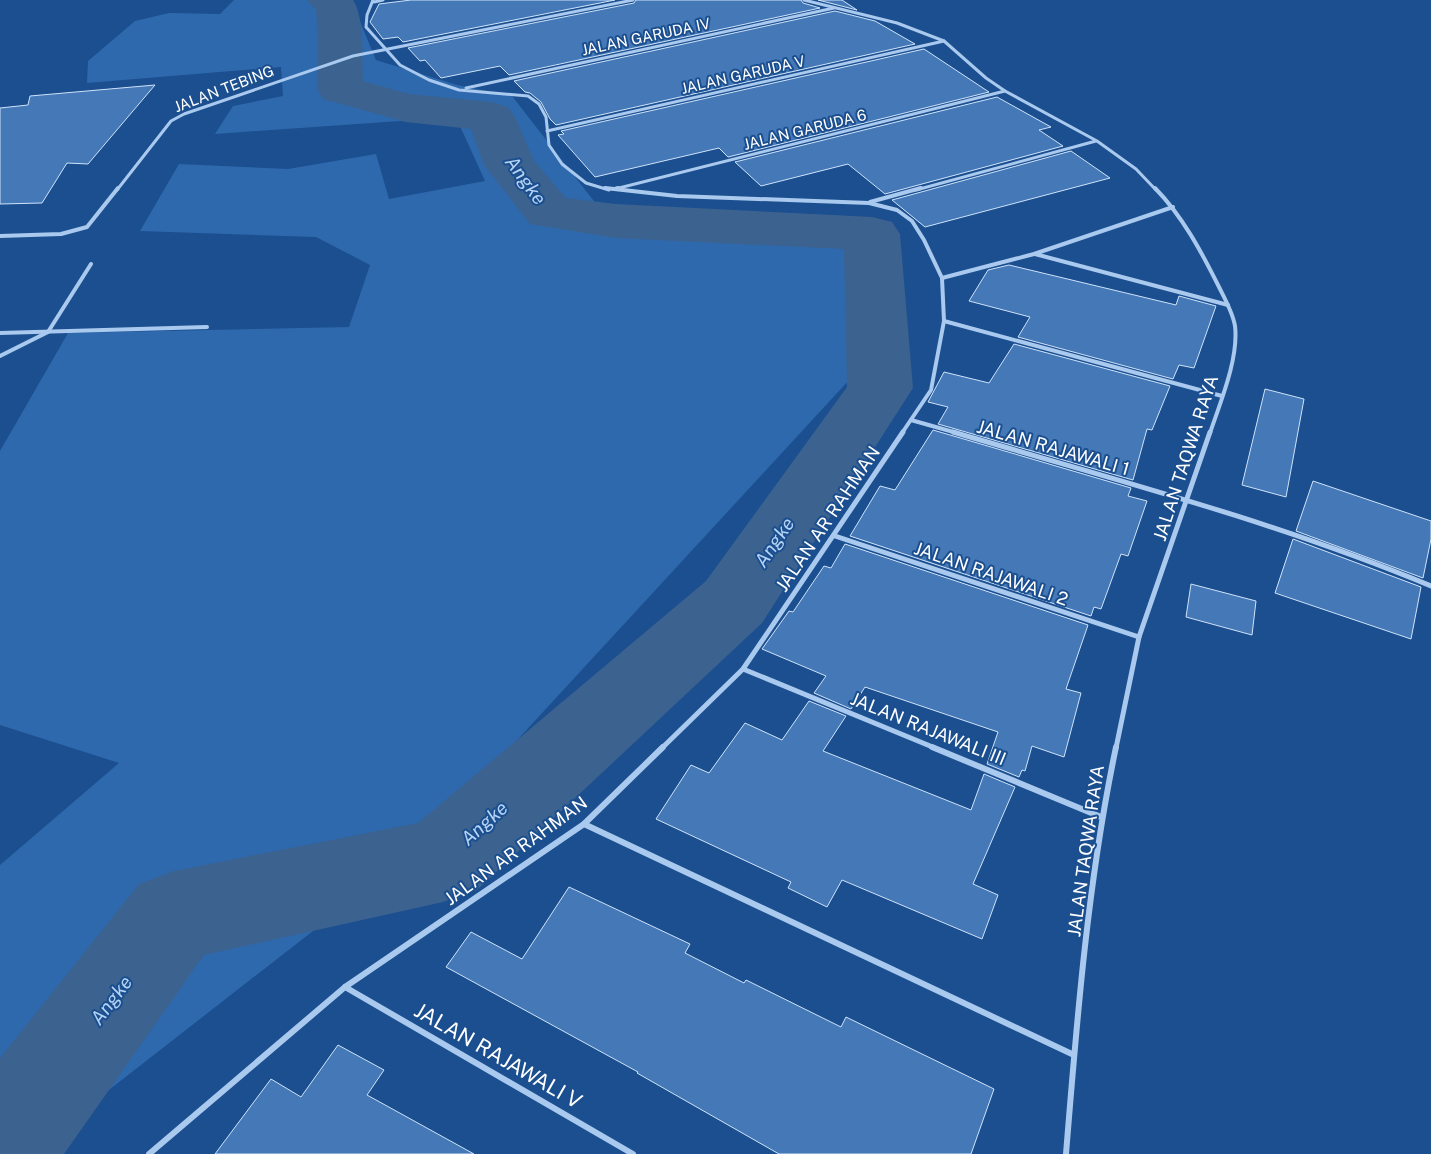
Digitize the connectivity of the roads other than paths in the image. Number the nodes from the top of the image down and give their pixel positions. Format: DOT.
graph roads {
  1 [pos="383,0"];
  2 [pos="633,0"];
  3 [pos="804,0"];
  4 [pos="374,1"];
  5 [pos="837,7"];
  6 [pos="944,41"];
  7 [pos="384,49"];
  8 [pos="459,90"];
  9 [pos="1005,91"];
  10 [pos="547,131"];
  11 [pos="1097,141"];
  12 [pos="611,190"];
  13 [pos="869,203"];
  14 [pos="1173,207"];
  15 [pos="0,236"];
  16 [pos="1034,254"];
  17 [pos="91,264"];
  18 [pos="942,278"];
  19 [pos="1228,305"];
  20 [pos="944,321"];
  21 [pos="208,327"];
  22 [pos="48,332"];
  23 [pos="0,333"];
  24 [pos="0,356"];
  25 [pos="1222,396"];
  26 [pos="911,420"];
  27 [pos="1188,501"];
  28 [pos="835,536"];
  29 [pos="1431,586"];
  30 [pos="1139,637"];
  31 [pos="743,669"];
  32 [pos="1101,817"];
  33 [pos="584,824"];
  34 [pos="345,987"];
  35 [pos="1074,1055"];
  36 [pos="149,1154"];
  37 [pos="633,1154"];
  38 [pos="1066,1154"];
  1 -- 4 [label="street"];
  2 -- 7 [label="street, JALAN TEBING"];
  3 -- 5 [label="street, JALAN TAQWA RAYA"];
  4 -- 7 [label="street, JALAN AR RAHMAN"];
  5 -- 6 [label="street, JALAN TAQWA RAYA"];
  5 -- 8 [label="street, JALAN GARUDA IV"];
  6 -- 9 [label="street, JALAN TAQWA RAYA"];
  6 -- 10 [label="street, JALAN GARUDA V"];
  7 -- 8 [label="street, JALAN AR RAHMAN"];
  7 -- 15 [label="street, JALAN TEBING"];
  8 -- 10 [label="street, JALAN AR RAHMAN"];
  9 -- 11 [label="street, JALAN TAQWA RAYA"];
  9 -- 12 [label="street, JALAN GARUDA 6"];
  10 -- 12 [label="street, JALAN AR RAHMAN"];
  11 -- 13 [label="street"];
  11 -- 14 [label="street, JALAN TAQWA RAYA"];
  12 -- 13 [label="street, JALAN AR RAHMAN"];
  13 -- 18 [label="street, JALAN AR RAHMAN"];
  14 -- 16 [label="street"];
  14 -- 19 [label="street, JALAN TAQWA RAYA"];
  16 -- 18 [label="street"];
  16 -- 19 [label="street"];
  17 -- 22 [label="street"];
  18 -- 20 [label="street, JALAN AR RAHMAN"];
  19 -- 25 [label="street, JALAN TAQWA RAYA"];
  20 -- 25 [label="street"];
  20 -- 26 [label="street, JALAN AR RAHMAN"];
  21 -- 22 [label="street"];
  22 -- 23 [label="street"];
  22 -- 24 [label="street"];
  25 -- 27 [label="street, JALAN TAQWA RAYA"];
  26 -- 27 [label="street, JALAN RAJAWALI 1"];
  26 -- 28 [label="street, JALAN AR RAHMAN"];
  27 -- 29 [label="street, JALAN RAJAWALI 1"];
  27 -- 30 [label="street, JALAN TAQWA RAYA"];
  28 -- 30 [label="street, JALAN RAJAWALI 2"];
  28 -- 31 [label="street, JALAN AR RAHMAN"];
  30 -- 32 [label="street, JALAN TAQWA RAYA"];
  31 -- 32 [label="street, JALAN RAJAWALI III"];
  31 -- 33 [label="street, JALAN AR RAHMAN"];
  32 -- 35 [label="street, JALAN TAQWA RAYA"];
  33 -- 34 [label="street, JALAN AR RAHMAN"];
  33 -- 35 [label="street"];
  34 -- 36 [label="street, JALAN AR RAHMAN"];
  34 -- 37 [label="street, JALAN RAJAWALI V"];
  35 -- 38 [label="street, JALAN TAQWA RAYA"];
}
